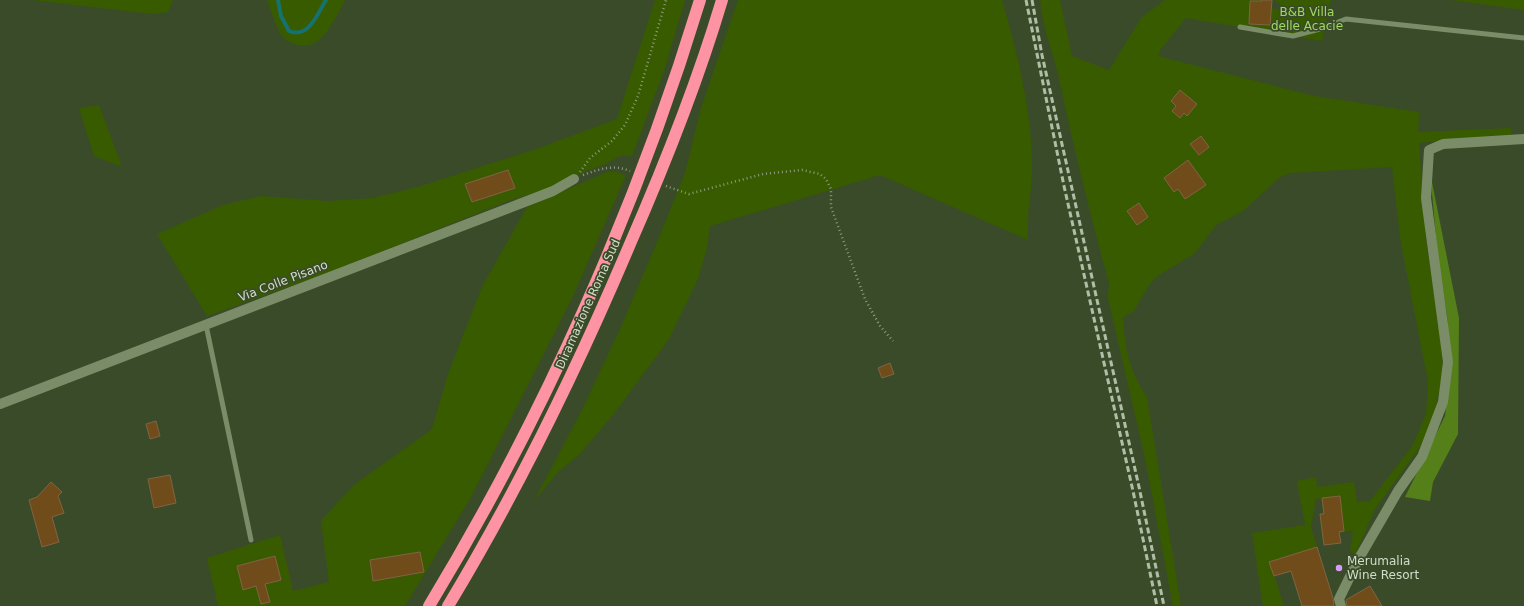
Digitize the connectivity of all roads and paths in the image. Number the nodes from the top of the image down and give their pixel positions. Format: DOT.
graph roads {
  1 [pos="666,0"];
  2 [pos="700,0"];
  3 [pos="722,0"];
  4 [pos="1240,27"];
  5 [pos="1524,38"];
  6 [pos="1524,139"];
  7 [pos="632,172"];
  8 [pos="574,179"];
  9 [pos="659,184"];
  10 [pos="206,324"];
  11 [pos="893,341"];
  12 [pos="0,404"];
  13 [pos="251,540"];
  14 [pos="429,606"];
  15 [pos="448,606"];
  16 [pos="1341,606"];
  1 -- 8 [label="path"];
  2 -- 14 [label="highway, Diramazione Roma Sud"];
  3 -- 15 [label="highway, Diramazione Roma Sud"];
  4 -- 5 [label="lane"];
  6 -- 16 [label="street"];
  7 -- 8 [label="path"];
  8 -- 10 [label="street, Via Colle Pisano"];
  9 -- 11 [label="path"];
  10 -- 12 [label="street, Via Colle Pisano"];
  10 -- 13 [label="lane"];
}
